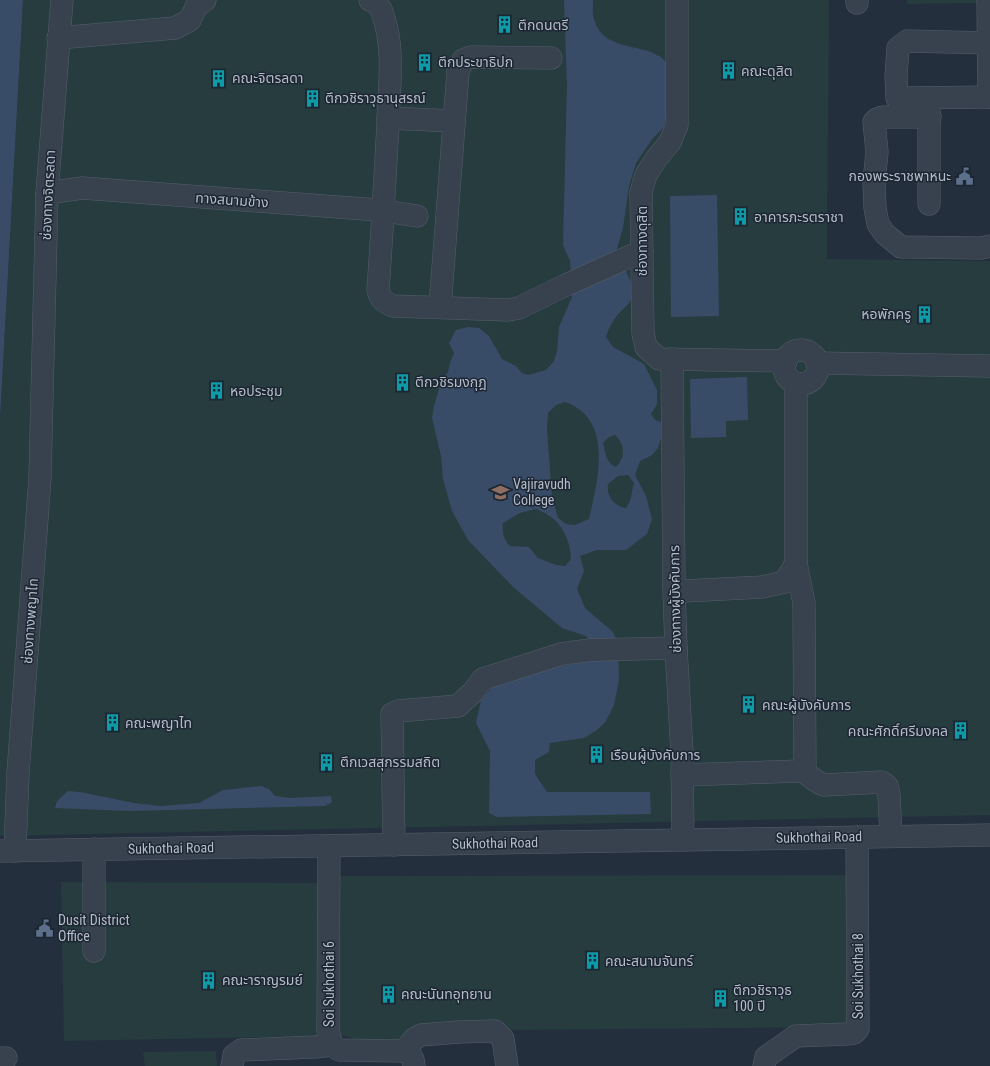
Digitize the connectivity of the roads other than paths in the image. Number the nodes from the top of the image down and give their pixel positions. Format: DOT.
graph roads {
  1 [pos="62,0"];
  2 [pos="205,0"];
  3 [pos="370,0"];
  4 [pos="677,0"];
  5 [pos="988,0"];
  6 [pos="58,38"];
  7 [pos="989,43"];
  8 [pos="551,58"];
  9 [pos="989,97"];
  10 [pos="930,108"];
  11 [pos="388,118"];
  12 [pos="454,121"];
  13 [pos="47,193"];
  14 [pos="930,204"];
  15 [pos="384,211"];
  16 [pos="416,216"];
  17 [pos="990,246"];
  18 [pos="634,255"];
  19 [pos="440,308"];
  20 [pos="672,359"];
  21 [pos="786,361"];
  22 [pos="817,363"];
  23 [pos="990,366"];
  24 [pos="796,383"];
  25 [pos="43,391"];
  26 [pos="796,563"];
  27 [pos="674,587"];
  28 [pos="676,648"];
  29 [pos="805,773"];
  30 [pos="682,775"];
  31 [pos="990,835"];
  32 [pos="891,836"];
  33 [pos="857,837"];
  34 [pos="683,839"];
  35 [pos="394,845"];
  36 [pos="328,846"];
  37 [pos="94,849"];
  38 [pos="8,851"];
  39 [pos="94,951"];
  40 [pos="332,1045"];
  41 [pos="411,1057"];
  42 [pos="232,1066"];
  43 [pos="508,1066"];
  44 [pos="764,1066"];
  1 -- 6 [label="street, ช่องทางจิตรลดา"];
  2 -- 6 [label="street"];
  3 -- 11 [label="street"];
  4 -- 18 [label="street, ช่องทางดุสิต"];
  5 -- 7 [label="street"];
  6 -- 13 [label="street, ช่องทางจิตรลดา"];
  7 -- 9 [label="street"];
  7 -- 10 [label="street"];
  8 -- 12 [label="street"];
  9 -- 10 [label="street"];
  10 -- 14 [label="street"];
  10 -- 17 [label="street"];
  11 -- 12 [label="street"];
  11 -- 15 [label="street"];
  12 -- 19 [label="street"];
  13 -- 15 [label="street, ทางสนามข้าง"];
  13 -- 25 [label="street, ช่องทางจิตรลดา"];
  15 -- 16 [label="street, ทางสนามข้าง"];
  15 -- 19 [label="street"];
  18 -- 19 [label="street"];
  18 -- 20 [label="street, ช่องทางดุสิต"];
  20 -- 21 [label="street, ช่องทางดุสิต"];
  20 -- 27 [label="street, ช่องทางผู้บังคับการ"];
  21 -- 22 [label="street"];
  21 -- 24 [label="street"];
  22 -- 23 [label="street"];
  22 -- 24 [label="street"];
  24 -- 26 [label="street"];
  25 -- 38 [label="street, ช่องทางพญาไท"];
  26 -- 27 [label="street"];
  26 -- 29 [label="street"];
  27 -- 28 [label="street, ช่องทางผู้บังคับการ"];
  28 -- 30 [label="street, ช่องทางผู้บังคับการ"];
  28 -- 35 [label="street"];
  29 -- 30 [label="street"];
  29 -- 32 [label="street"];
  30 -- 34 [label="street, ช่องทางผู้บังคับการ"];
  31 -- 32 [label="street, Sukhothai Road"];
  32 -- 33 [label="street, Sukhothai Road"];
  33 -- 34 [label="street, Sukhothai Road"];
  33 -- 44 [label="street, Soi Sukhothai 8"];
  34 -- 35 [label="street, Sukhothai Road"];
  35 -- 36 [label="street, Sukhothai Road"];
  36 -- 37 [label="street, Sukhothai Road"];
  36 -- 40 [label="street, Soi Sukhothai 6"];
  37 -- 38 [label="street, Sukhothai Road"];
  37 -- 39 [label="street"];
  40 -- 41 [label="street, Soi Sukhothai 6"];
  40 -- 42 [label="street"];
  41 -- 43 [label="street, Soi Sukhothai 6"];
}
